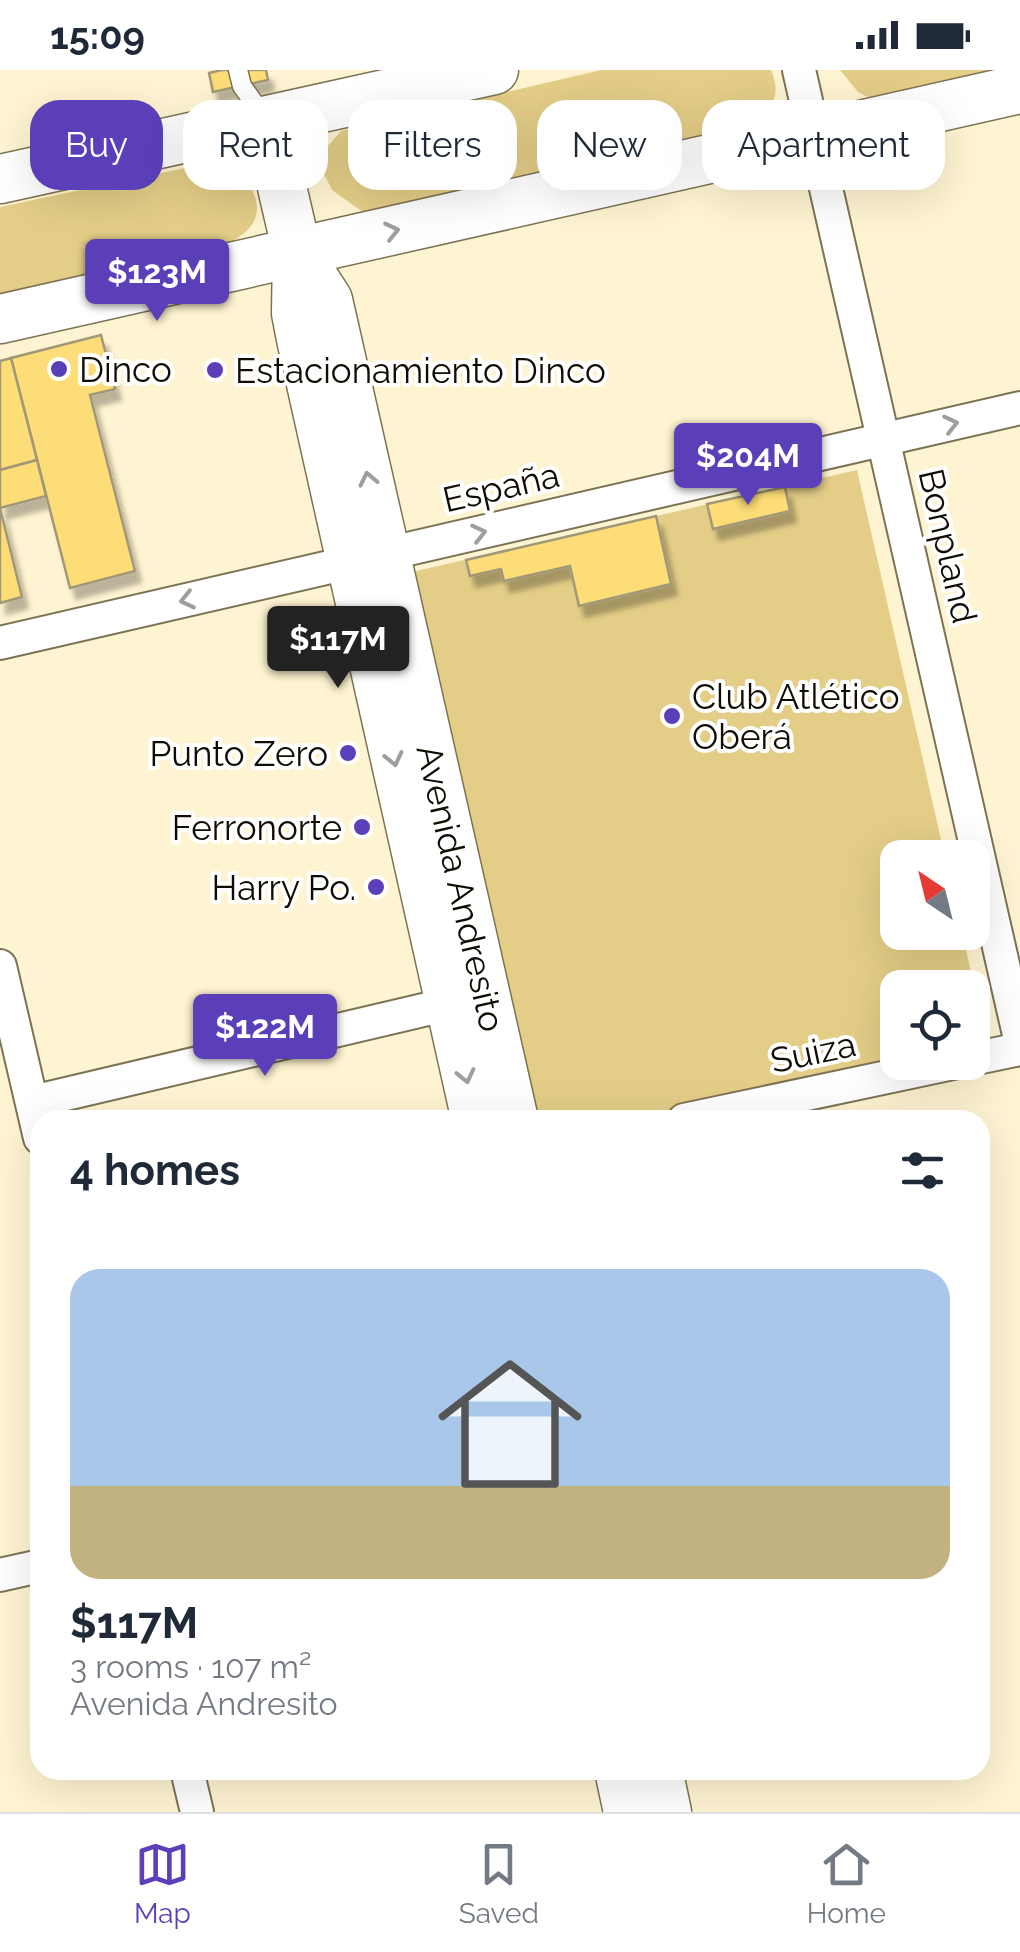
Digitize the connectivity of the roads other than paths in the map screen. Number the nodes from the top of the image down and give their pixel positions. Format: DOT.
graph roads {
  1 [pos="238,70"];
  2 [pos="799,70"];
  3 [pos="470,73"];
  4 [pos="1020,89"];
  5 [pos="252,100"];
  6 [pos="805,100"];
  7 [pos="945,106"];
  8 [pos="328,107"];
  9 [pos="183,140"];
  10 [pos="702,161"];
  11 [pos="0,179"];
  12 [pos="283,190"];
  13 [pos="824,190"];
  14 [pos="297,252"];
  15 [pos="0,319"];
  16 [pos="1020,408"];
  17 [pos="882,440"];
  18 [pos="366,559"];
  19 [pos="0,643"];
  20 [pos="0,966"];
  21 [pos="468,1000"];
  22 [pos="1020,1039"];
  23 [pos="1020,1050"];
  24 [pos="990,1056"];
  25 [pos="880,1079"];
  26 [pos="32,1102"];
  27 [pos="34,1110"];
  28 [pos="475,1110"];
  29 [pos="510,1110"];
  30 [pos="731,1110"];
  31 [pos="30,1568"];
  32 [pos="0,1575"];
  33 [pos="189,1780"];
  34 [pos="621,1780"];
  35 [pos="660,1780"];
  36 [pos="197,1812"];
  37 [pos="628,1812"];
  38 [pos="667,1812"];
  1 -- 5 [label="lane"];
  2 -- 6 [label="street, Bonpland"];
  3 -- 8 [label="main road"];
  4 -- 7 [label="main road"];
  9 -- 11 [label="main road"];
  14 -- 10 [label="main road, one-way"];
  12 -- 14 [label="main road, Avenida Andresito"];
  13 -- 17 [label="street, Bonpland"];
  14 -- 15 [label="main road"];
  14 -- 18 [label="main road, Avenida Andresito"];
  17 -- 16 [label="street, España, one-way"];
  18 -- 17 [label="street, España, one-way"];
  17 -- 22 [label="street, Bonpland"];
  18 -- 19 [label="street, España, one-way"];
  18 -- 21 [label="main road, Avenida Andresito"];
  20 -- 26 [label="street"];
  21 -- 26 [label="street"];
  21 -- 28 [label="main road, Avenida Andresito, one-way"];
  21 -- 29 [label="main road, Avenida Andresito"];
  23 -- 24 [label="street"];
  25 -- 30 [label="street, Suiza"];
  26 -- 27 [label="street"];
  31 -- 32 [label="street"];
  33 -- 36 [label="street"];
  34 -- 37 [label="main road"];
  35 -- 38 [label="main road"];
}
